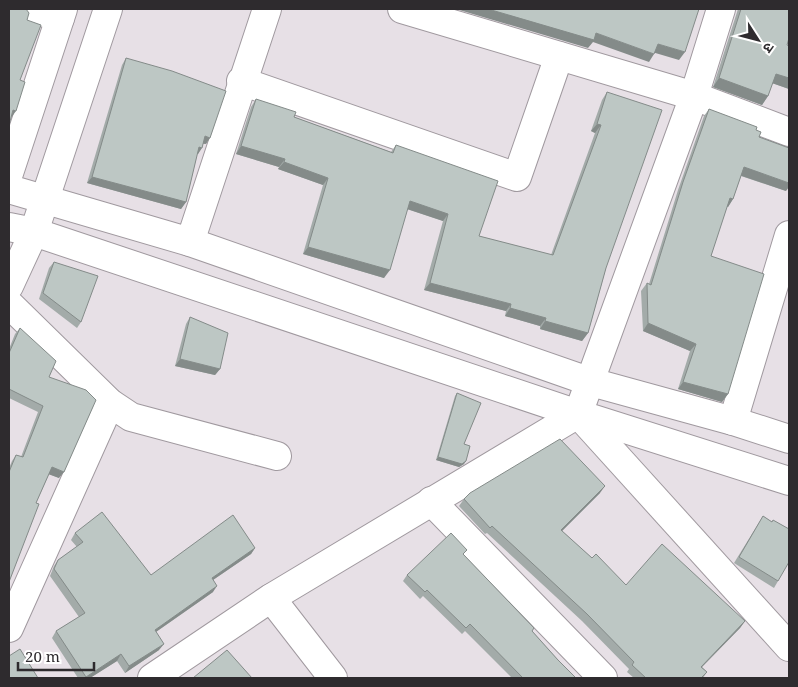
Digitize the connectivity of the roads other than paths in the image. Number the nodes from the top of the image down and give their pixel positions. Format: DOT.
graph roads {
  1 [pos="34,9"];
  2 [pos="108,9"];
  3 [pos="267,9"];
  4 [pos="402,9"];
  5 [pos="721,9"];
  6 [pos="61,13"];
  7 [pos="559,56"];
  8 [pos="241,81"];
  9 [pos="694,96"];
  10 [pos="789,132"];
  11 [pos="9,173"];
  12 [pos="9,189"];
  13 [pos="46,198"];
  14 [pos="21,230"];
  15 [pos="190,242"];
  16 [pos="787,248"];
  17 [pos="9,286"];
  18 [pos="9,304"];
  19 [pos="591,382"];
  20 [pos="110,403"];
  21 [pos="578,414"];
  22 [pos="733,421"];
  23 [pos="789,439"];
  24 [pos="277,456"];
  25 [pos="789,481"];
  26 [pos="431,501"];
  27 [pos="271,598"];
  28 [pos="9,628"];
  29 [pos="788,644"];
  30 [pos="152,678"];
  31 [pos="333,678"];
  32 [pos="603,678"];
  1 -- 6 [label="street"];
  2 -- 13 [label="street"];
  3 -- 8 [label="street"];
  4 -- 7 [label="street"];
  5 -- 9 [label="street"];
  6 -- 11 [label="street"];
  7 -- 8 [label="street"];
  7 -- 9 [label="street"];
  8 -- 15 [label="street"];
  9 -- 10 [label="street"];
  9 -- 19 [label="street"];
  12 -- 13 [label="street"];
  13 -- 14 [label="street"];
  13 -- 15 [label="street"];
  14 -- 17 [label="street"];
  14 -- 21 [label="street"];
  15 -- 19 [label="street"];
  16 -- 22 [label="street"];
  18 -- 20 [label="street"];
  19 -- 21 [label="street"];
  19 -- 22 [label="street"];
  20 -- 24 [label="street"];
  20 -- 28 [label="street"];
  21 -- 25 [label="street"];
  21 -- 26 [label="street"];
  21 -- 29 [label="street"];
  22 -- 23 [label="street"];
  26 -- 27 [label="street"];
  26 -- 32 [label="street"];
  27 -- 30 [label="street"];
  27 -- 31 [label="street"];
}
